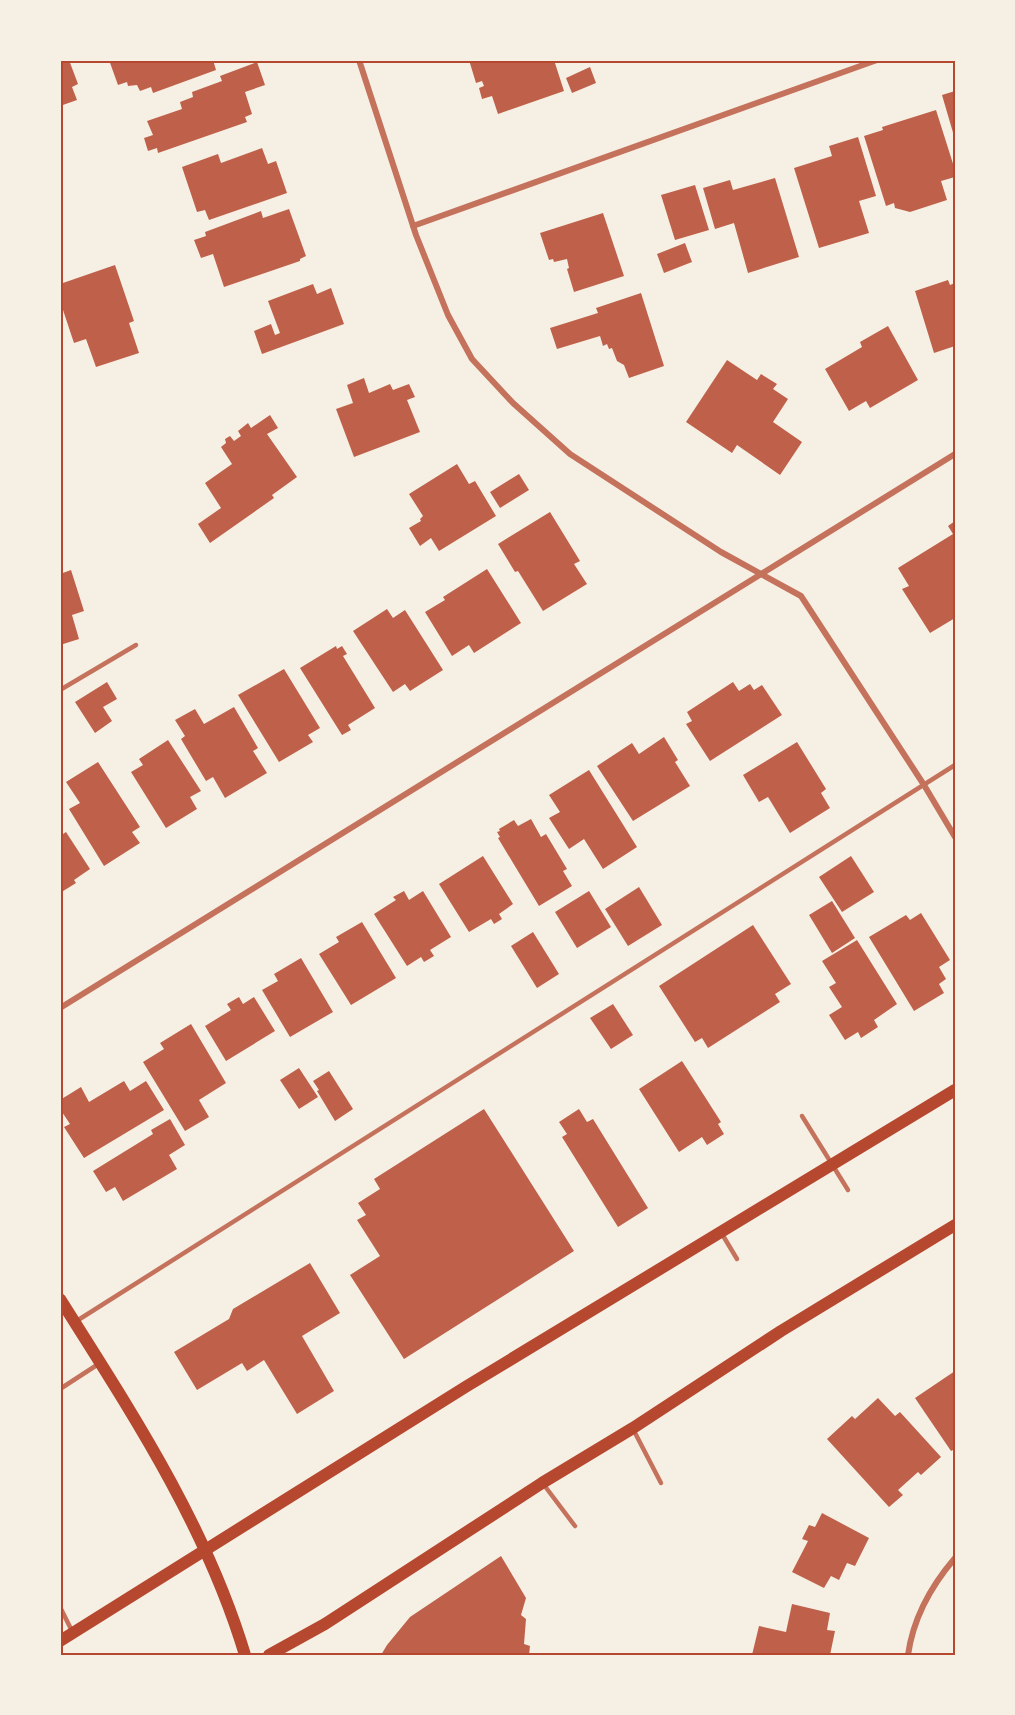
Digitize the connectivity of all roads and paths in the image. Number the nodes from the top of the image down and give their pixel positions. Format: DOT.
graph roads {
  1 [pos="359,60"];
  2 [pos="877,60"];
  3 [pos="413,226"];
  4 [pos="955,454"];
  5 [pos="762,574"];
  6 [pos="136,645"];
  7 [pos="60,690"];
  8 [pos="955,765"];
  9 [pos="924,784"];
  10 [pos="955,837"];
  11 [pos="60,1008"];
  12 [pos="954,1094"];
  13 [pos="802,1116"];
  14 [pos="832,1164"];
  15 [pos="848,1190"];
  16 [pos="955,1225"];
  17 [pos="721,1232"];
  18 [pos="737,1259"];
  19 [pos="60,1299"];
  20 [pos="75,1322"];
  21 [pos="100,1363"];
  22 [pos="60,1389"];
  23 [pos="633,1428"];
  24 [pos="542,1483"];
  25 [pos="660,1483"];
  26 [pos="575,1526"];
  27 [pos="206,1549"];
  28 [pos="955,1558"];
  29 [pos="60,1607"];
  30 [pos="73,1633"];
  31 [pos="60,1641"];
  32 [pos="245,1655"];
  33 [pos="269,1655"];
  34 [pos="908,1655"];
  1 -- 3 [label="street"];
  2 -- 3 [label="street"];
  3 -- 5 [label="street"];
  4 -- 5 [label="street"];
  5 -- 9 [label="street"];
  5 -- 11 [label="street"];
  6 -- 7 [label="lane"];
  8 -- 9 [label="lane"];
  9 -- 10 [label="street"];
  9 -- 20 [label="lane"];
  12 -- 14 [label="main road"];
  13 -- 14 [label="lane"];
  14 -- 15 [label="lane"];
  14 -- 17 [label="main road"];
  16 -- 23 [label="main road"];
  17 -- 18 [label="lane"];
  17 -- 27 [label="main road"];
  19 -- 20 [label="main road"];
  20 -- 21 [label="main road"];
  21 -- 22 [label="lane"];
  21 -- 27 [label="main road"];
  23 -- 24 [label="main road"];
  23 -- 25 [label="lane"];
  24 -- 26 [label="lane"];
  24 -- 33 [label="main road"];
  27 -- 30 [label="main road"];
  27 -- 32 [label="main road"];
  28 -- 34 [label="street"];
  29 -- 30 [label="lane"];
  30 -- 31 [label="main road"];
}
